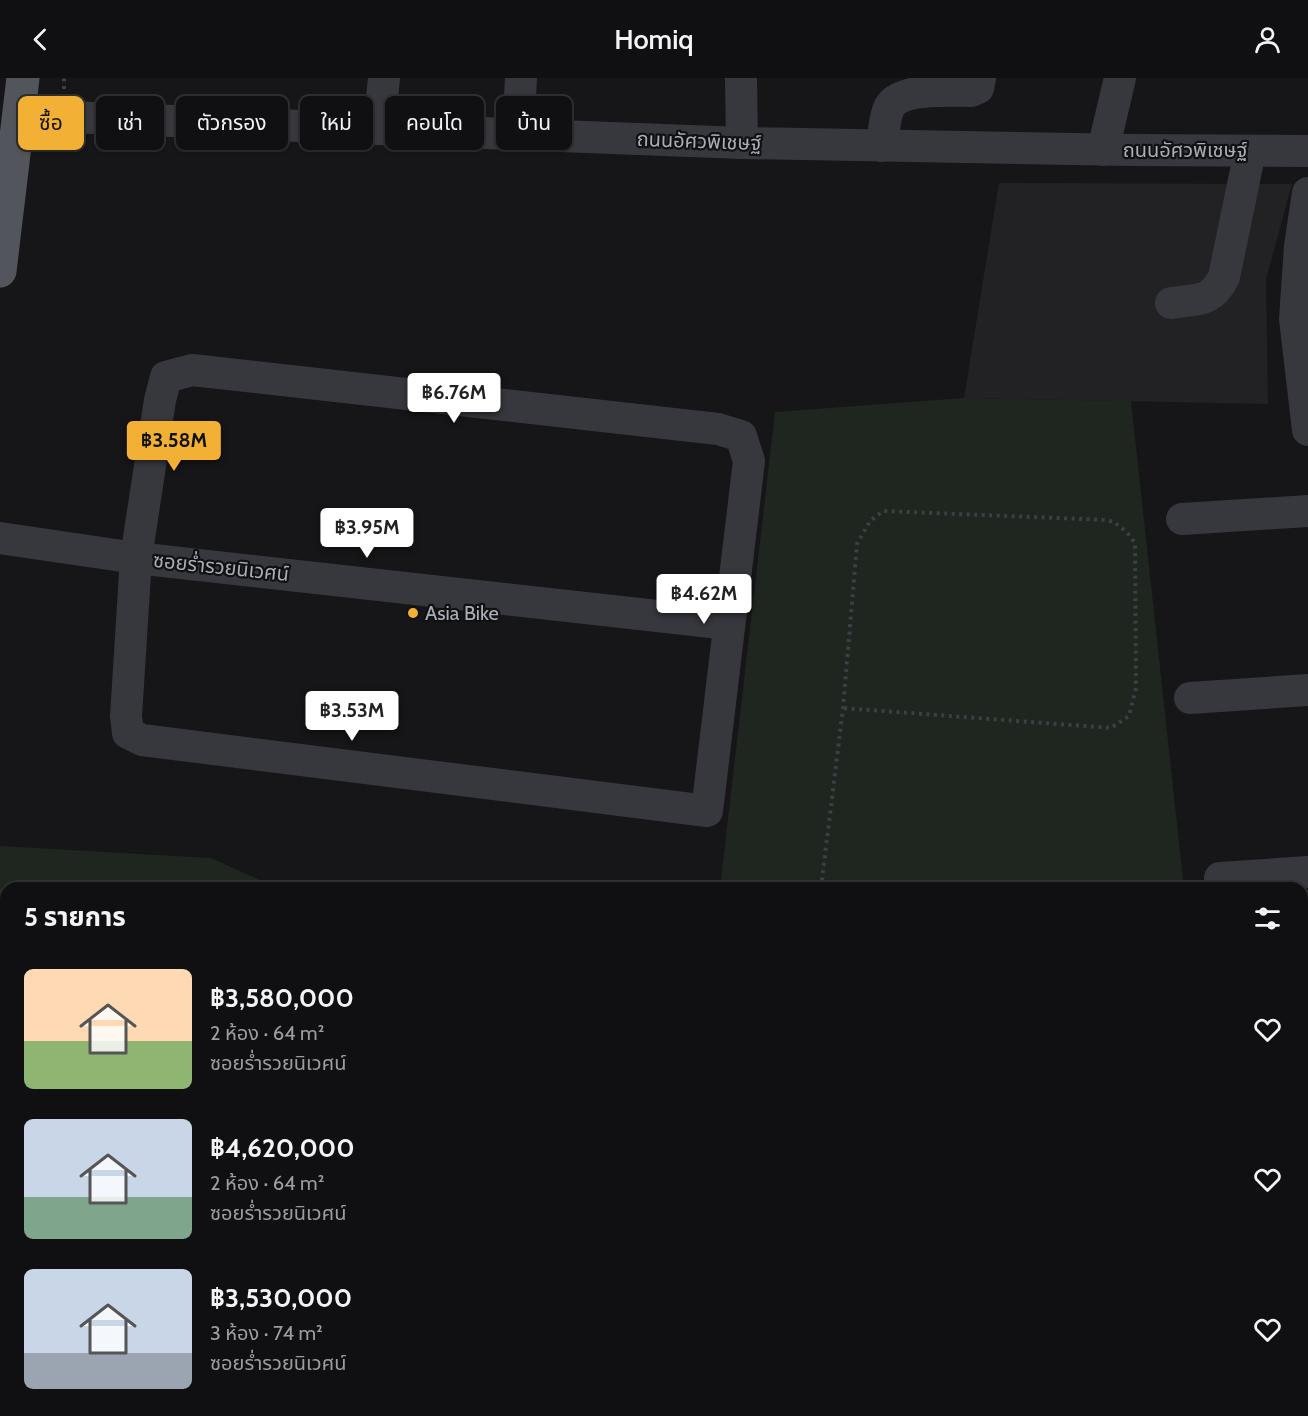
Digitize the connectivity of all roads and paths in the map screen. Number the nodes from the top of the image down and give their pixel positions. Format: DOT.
graph roads {
  1 [pos="23,78"];
  2 [pos="384,78"];
  3 [pos="521,78"];
  4 [pos="741,78"];
  5 [pos="980,78"];
  6 [pos="1120,78"];
  7 [pos="21,96"];
  8 [pos="520,96"];
  9 [pos="18,115"];
  10 [pos="84,118"];
  11 [pos="380,129"];
  12 [pos="496,133"];
  13 [pos="572,136"];
  14 [pos="742,143"];
  15 [pos="882,146"];
  16 [pos="1102,150"];
  17 [pos="1250,151"];
  18 [pos="1308,151"];
  19 [pos="1308,193"];
  20 [pos="0,271"];
  21 [pos="1171,303"];
  22 [pos="1308,430"];
  23 [pos="1308,511"];
  24 [pos="1182,519"];
  25 [pos="0,538"];
  26 [pos="136,558"];
  27 [pos="729,624"];
  28 [pos="1308,690"];
  29 [pos="1190,698"];
  30 [pos="843,708"];
  31 [pos="1308,872"];
  32 [pos="1220,878"];
  33 [pos="1274,881"];
  34 [pos="822,882"];
  1 -- 7 [label="main road"];
  2 -- 11 [label="street"];
  3 -- 8 [label="street"];
  4 -- 14 [label="street"];
  5 -- 15 [label="street"];
  6 -- 16 [label="street"];
  9 -- 20 [label="main road"];
  10 -- 11 [label="street, ถนนอัศวพิเชษฐ์"];
  11 -- 12 [label="street, ถนนอัศวพิเชษฐ์"];
  13 -- 14 [label="street, ถนนอัศวพิเชษฐ์"];
  14 -- 15 [label="street, ถนนอัศวพิเชษฐ์"];
  15 -- 16 [label="street, ถนนอัศวพิเชษฐ์"];
  16 -- 17 [label="street, ถนนอัศวพิเชษฐ์"];
  17 -- 18 [label="street, ถนนอัศวพิเชษฐ์"];
  17 -- 21 [label="street"];
  19 -- 22 [label="street"];
  23 -- 24 [label="street"];
  25 -- 26 [label="street, ซอยร่ำรวยนิเวศน์"];
  26 -- 27 [label="street, ซอยร่ำรวยนิเวศน์"];
  26 -- 27 [label="street"];
  26 -- 27 [label="street"];
  28 -- 29 [label="street"];
  30 -- 30 [label="path"];
  30 -- 34 [label="path"];
  31 -- 33 [label="street"];
  32 -- 33 [label="street"];
}
